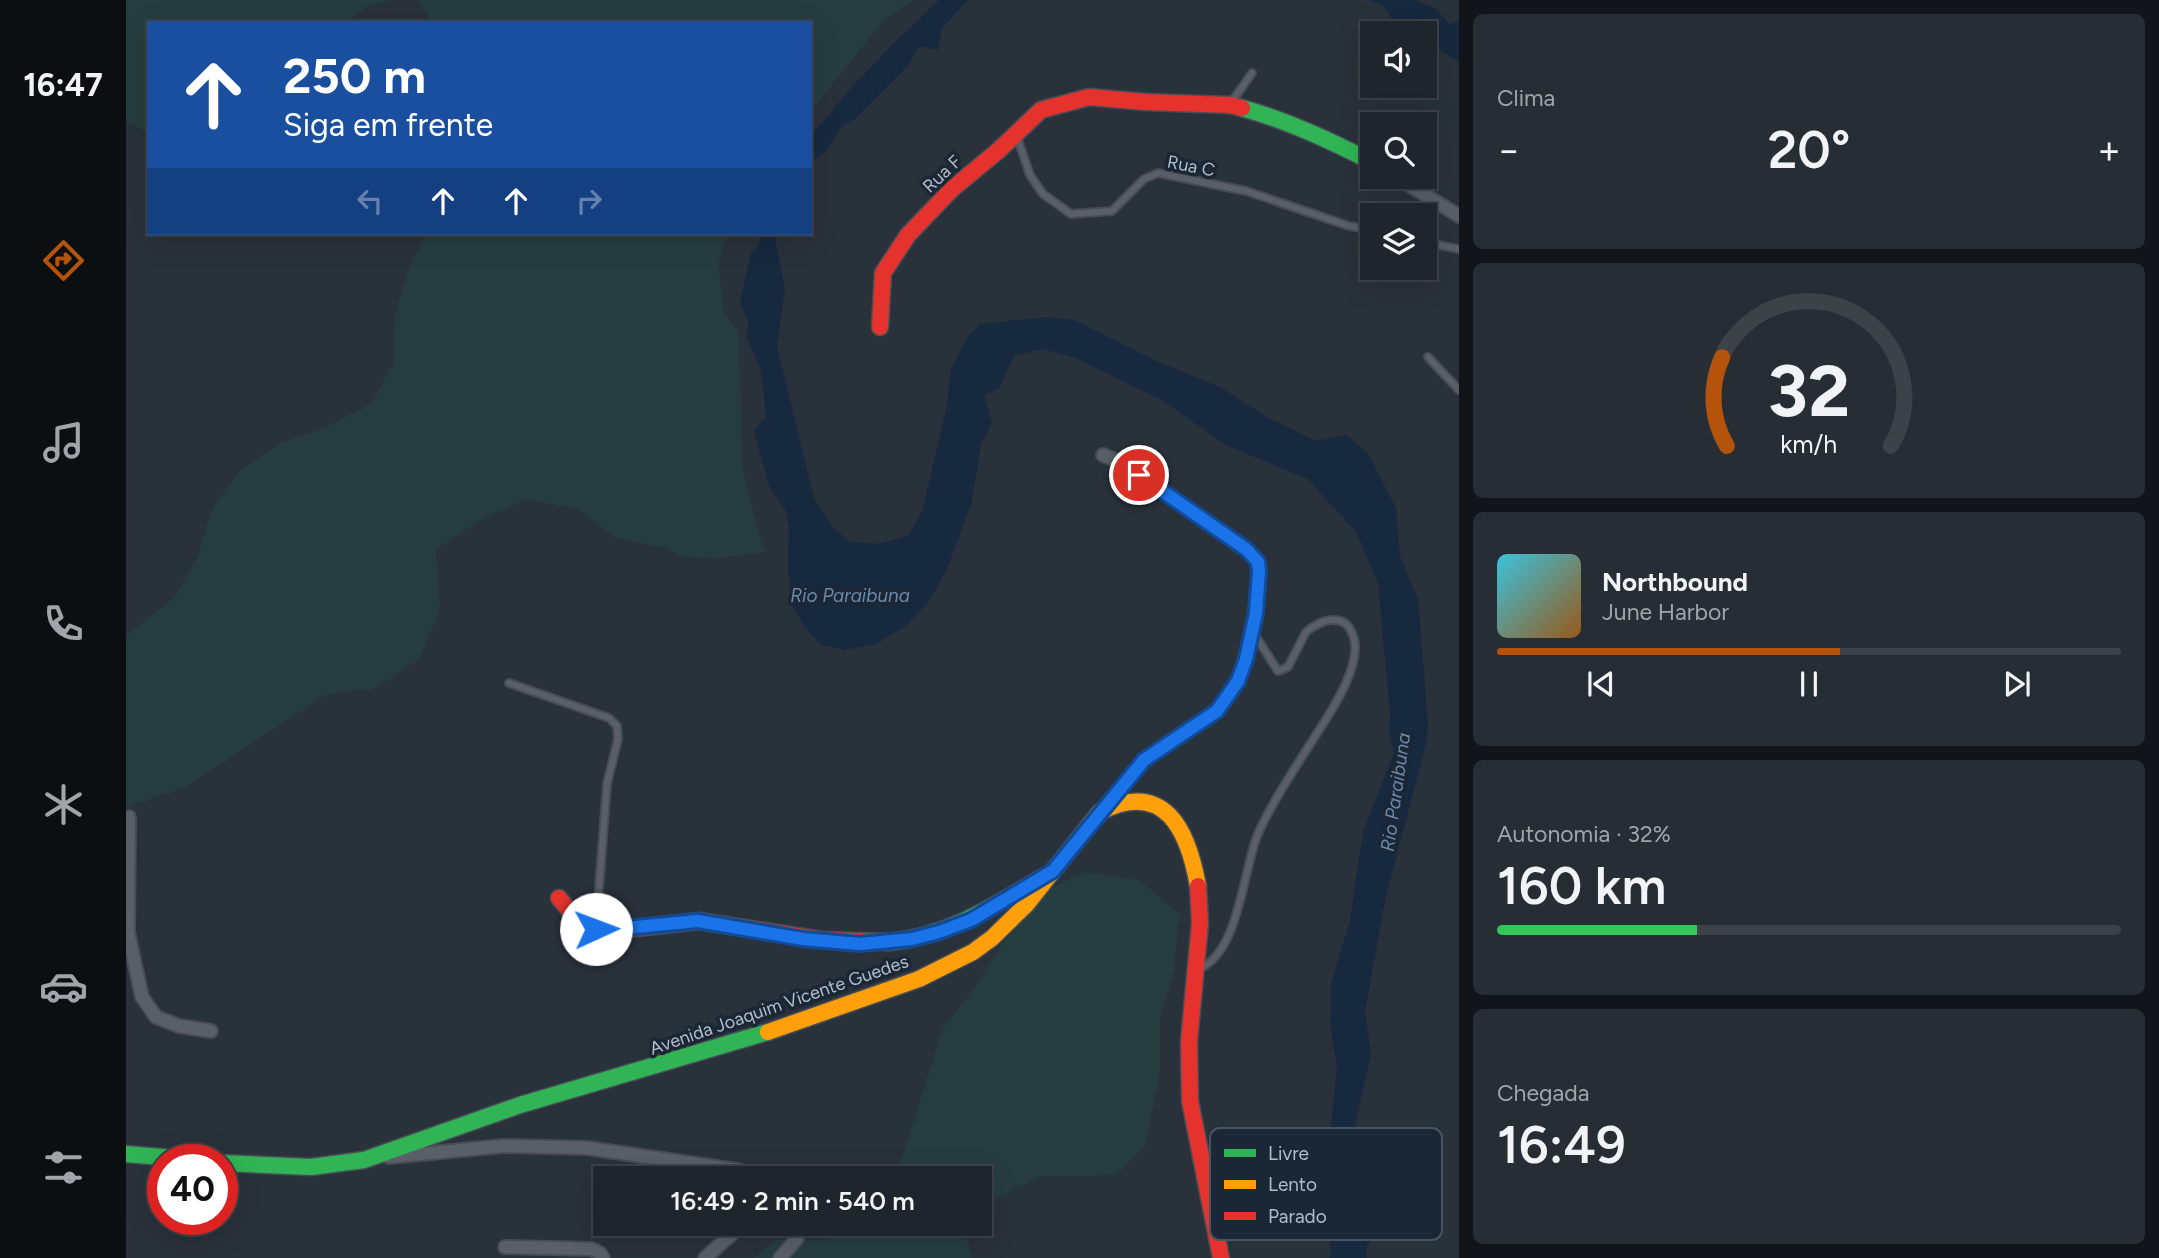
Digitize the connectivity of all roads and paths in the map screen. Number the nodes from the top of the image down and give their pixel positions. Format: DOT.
graph roads {
  1 [pos="1252,73"];
  2 [pos="1230,105"];
  3 [pos="1016,134"];
  4 [pos="1360,156"];
  5 [pos="1415,189"];
  6 [pos="1459,216"];
  7 [pos="1360,228"];
  8 [pos="1437,245"];
  9 [pos="1459,249"];
  10 [pos="880,327"];
  11 [pos="1428,357"];
  12 [pos="1459,390"];
  13 [pos="1103,455"];
  14 [pos="1253,632"];
  15 [pos="509,683"];
  16 [pos="1100,812"];
  17 [pos="126,820"];
  18 [pos="1053,871"];
  19 [pos="558,898"];
  20 [pos="596,929"];
  21 [pos="127,933"];
  22 [pos="1196,970"];
  23 [pos="211,1031"];
  24 [pos="126,1154"];
  25 [pos="147,1156"];
  26 [pos="365,1159"];
  27 [pos="238,1164"];
  28 [pos="712,1166"];
  29 [pos="1210,1202"];
  30 [pos="730,1236"];
  31 [pos="798,1236"];
  32 [pos="1217,1240"];
  33 [pos="505,1247"];
  34 [pos="603,1258"];
  35 [pos="705,1258"];
  36 [pos="780,1258"];
  37 [pos="1221,1258"];
  1 -- 2 [label="lane"];
  2 -- 3 [label="street, Rua F"];
  2 -- 4 [label="street"];
  3 -- 7 [label="lane, Rua C"];
  3 -- 10 [label="street, Rua F"];
  5 -- 6 [label="street"];
  8 -- 9 [label="lane"];
  11 -- 12 [label="lane"];
  13 -- 14 [label="street"];
  14 -- 16 [label="street"];
  14 -- 22 [label="lane"];
  15 -- 20 [label="lane"];
  16 -- 18 [label="street, Avenida Joaquim Vicente Guedes"];
  16 -- 22 [label="street"];
  17 -- 21 [label="street"];
  18 -- 20 [label="street"];
  18 -- 26 [label="street, Avenida Joaquim Vicente Guedes"];
  19 -- 20 [label="street"];
  21 -- 23 [label="street"];
  22 -- 29 [label="street"];
  24 -- 25 [label="street"];
  26 -- 27 [label="street, Avenida Joaquim Vicente Guedes"];
  26 -- 28 [label="street"];
  30 -- 35 [label="street"];
  31 -- 36 [label="street"];
  32 -- 37 [label="street"];
  33 -- 34 [label="street"];
}
